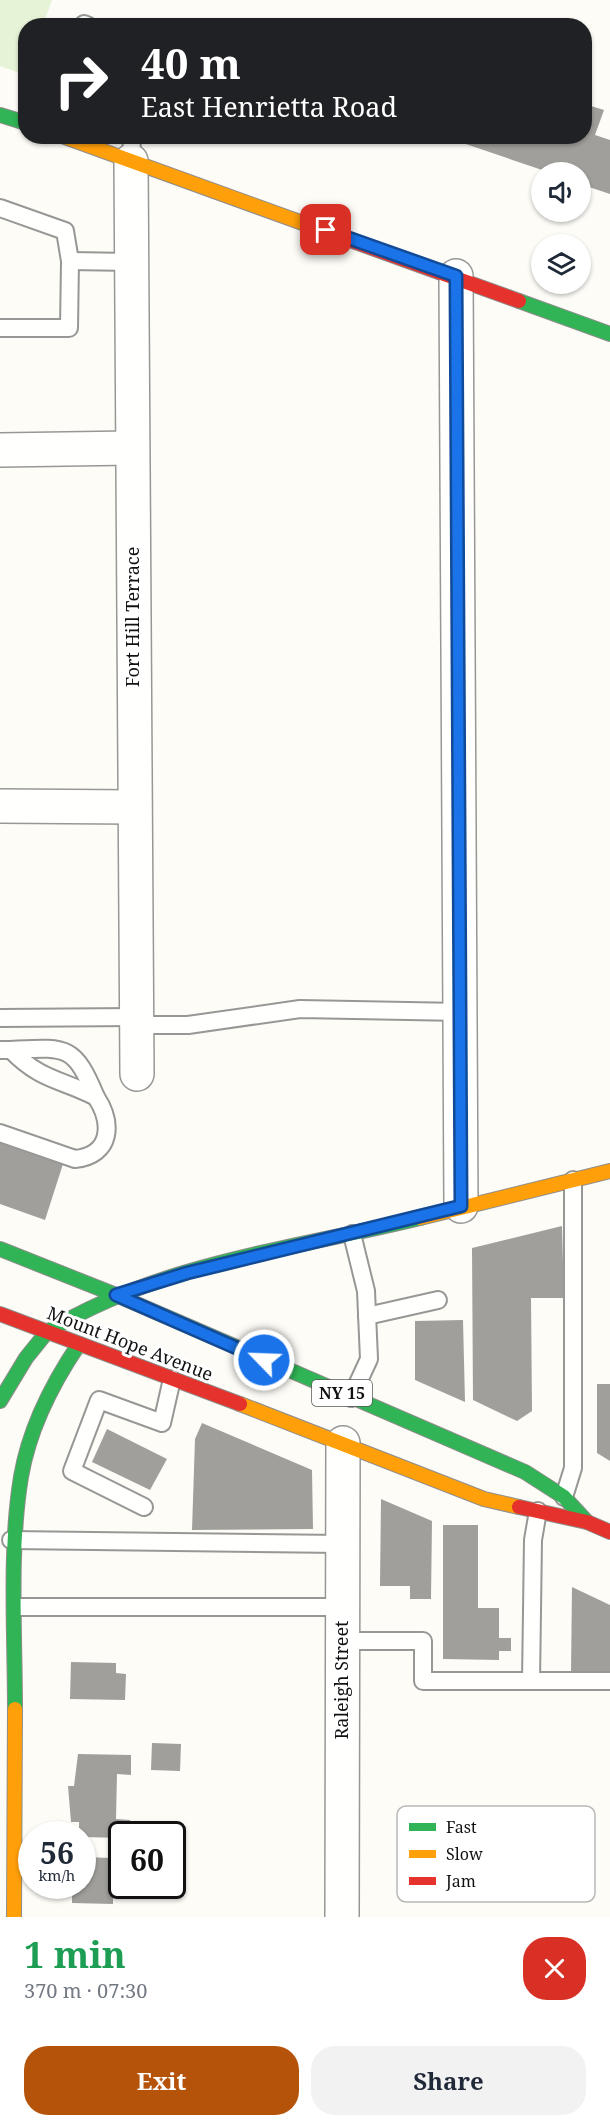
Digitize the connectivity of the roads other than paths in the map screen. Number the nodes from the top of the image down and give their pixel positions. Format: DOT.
graph roads {
  1 [pos="1,117"];
  2 [pos="18,121"];
  3 [pos="104,144"];
  4 [pos="131,149"];
  5 [pos="0,208"];
  6 [pos="70,261"];
  7 [pos="131,262"];
  8 [pos="456,276"];
  9 [pos="0,328"];
  10 [pos="610,334"];
  11 [pos="132,448"];
  12 [pos="0,450"];
  13 [pos="0,806"];
  14 [pos="134,807"];
  15 [pos="461,1012"];
  16 [pos="0,1018"];
  17 [pos="136,1021"];
  18 [pos="6,1050"];
  19 [pos="137,1074"];
  20 [pos="96,1097"];
  21 [pos="0,1133"];
  22 [pos="610,1172"];
  23 [pos="573,1180"];
  24 [pos="461,1206"];
  25 [pos="352,1234"];
  26 [pos="0,1249"];
  27 [pos="116,1295"];
  28 [pos="438,1300"];
  29 [pos="0,1314"];
  30 [pos="367,1316"];
  31 [pos="47,1332"];
  32 [pos="79,1344"];
  33 [pos="172,1379"];
  34 [pos="351,1398"];
  35 [pos="0,1401"];
  36 [pos="343,1443"];
  37 [pos="564,1497"];
  38 [pos="144,1507"];
  39 [pos="538,1511"];
  40 [pos="587,1522"];
  41 [pos="610,1532"];
  42 [pos="8,1540"];
  43 [pos="343,1544"];
  44 [pos="16,1607"];
  45 [pos="343,1607"];
  46 [pos="342,1641"];
  47 [pos="531,1681"];
  48 [pos="610,1681"];
  49 [pos="0,1767"];
  50 [pos="15,1767"];
  51 [pos="14,1917"];
  52 [pos="342,1917"];
  1 -- 2 [label="main road"];
  3 -- 4 [label="main road"];
  4 -- 7 [label="street, Fort Hill Terrace"];
  4 -- 8 [label="main road"];
  5 -- 6 [label="lane"];
  6 -- 7 [label="lane"];
  6 -- 9 [label="lane"];
  7 -- 11 [label="street, Fort Hill Terrace"];
  8 -- 10 [label="main road"];
  8 -- 15 [label="street"];
  11 -- 12 [label="street"];
  11 -- 14 [label="street, Fort Hill Terrace"];
  13 -- 14 [label="street"];
  14 -- 17 [label="street, Fort Hill Terrace"];
  15 -- 17 [label="lane"];
  15 -- 24 [label="street"];
  16 -- 17 [label="lane"];
  17 -- 19 [label="street, Fort Hill Terrace"];
  18 -- 20 [label="lane"];
  18 -- 20 [label="lane"];
  20 -- 21 [label="lane"];
  22 -- 23 [label="main road"];
  23 -- 24 [label="main road"];
  23 -- 37 [label="lane"];
  24 -- 25 [label="main road"];
  25 -- 27 [label="main road"];
  25 -- 30 [label="lane"];
  26 -- 27 [label="main road, Mount Hope Avenue / NY 15"];
  27 -- 31 [label="main road"];
  27 -- 32 [label="main road"];
  27 -- 34 [label="main road, Mount Hope Avenue / NY 15"];
  28 -- 30 [label="lane"];
  29 -- 31 [label="main road, Mount Hope Avenue / NY 15"];
  30 -- 34 [label="lane"];
  31 -- 32 [label="main road, Mount Hope Avenue / NY 15"];
  31 -- 35 [label="main road"];
  32 -- 33 [label="main road, Mount Hope Avenue / NY 15"];
  32 -- 42 [label="main road"];
  33 -- 36 [label="main road, Mount Hope Avenue / NY 15"];
  33 -- 38 [label="lane"];
  34 -- 37 [label="main road, Mount Hope Avenue / NY 15"];
  36 -- 39 [label="main road, Mount Hope Avenue / NY 15"];
  36 -- 43 [label="street, Raleigh Street"];
  37 -- 40 [label="main road, Mount Hope Avenue / NY 15"];
  39 -- 40 [label="main road, Mount Hope Avenue / NY 15"];
  39 -- 47 [label="lane"];
  40 -- 41 [label="main road, Mount Hope Avenue / NY 15"];
  42 -- 43 [label="lane"];
  42 -- 44 [label="main road"];
  43 -- 45 [label="street, Raleigh Street"];
  44 -- 45 [label="lane"];
  44 -- 50 [label="main road"];
  45 -- 46 [label="street, Raleigh Street"];
  46 -- 47 [label="lane"];
  46 -- 52 [label="street, Raleigh Street"];
  47 -- 48 [label="lane"];
  49 -- 50 [label="main road"];
  50 -- 51 [label="main road"];
}
